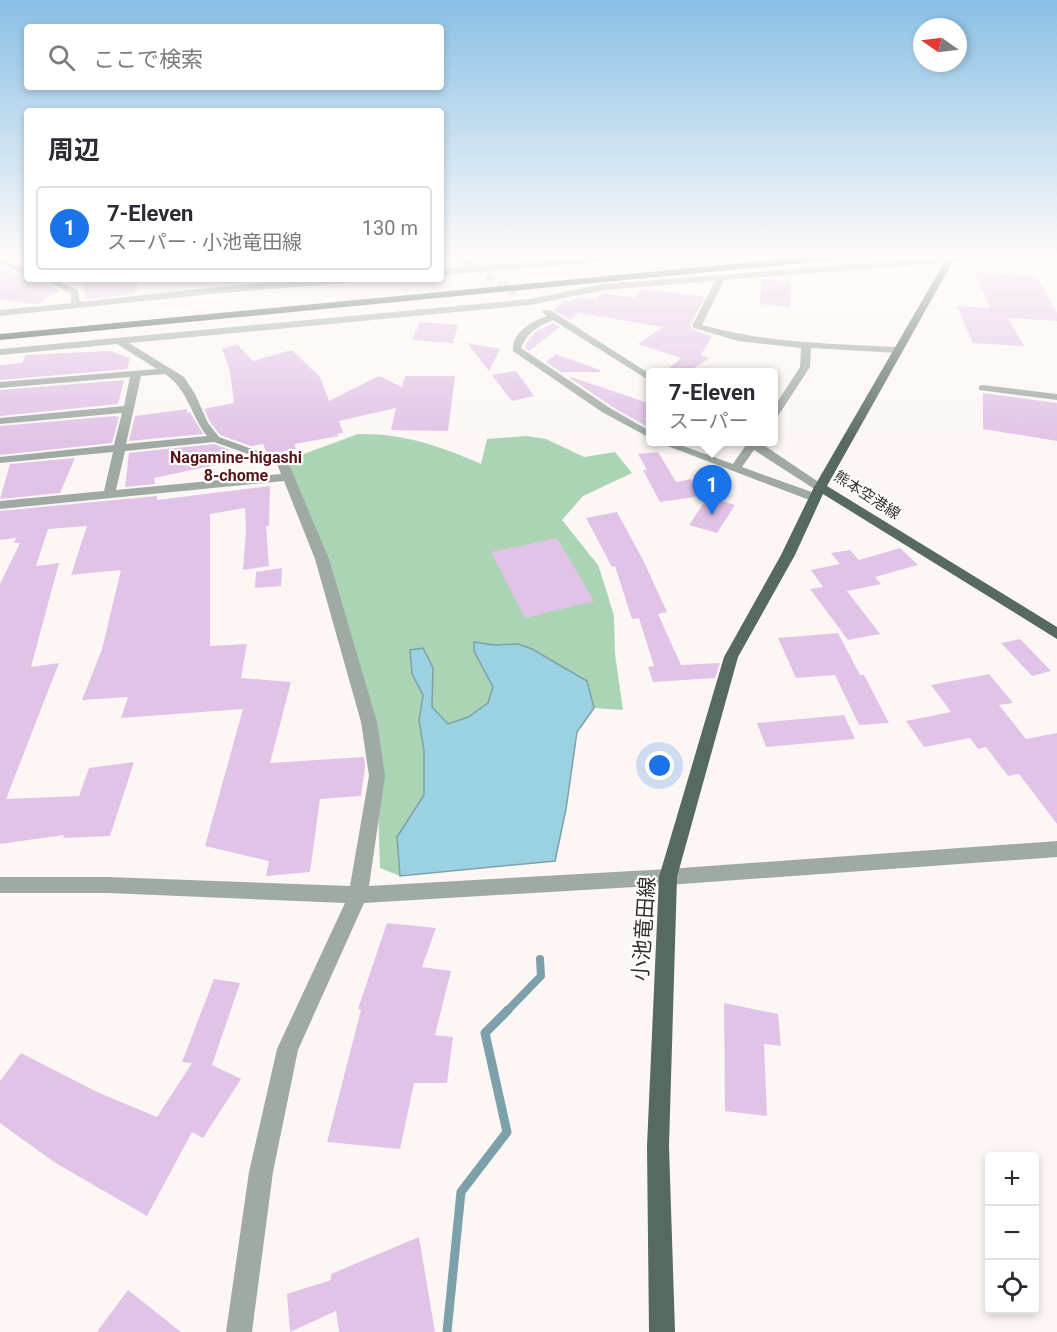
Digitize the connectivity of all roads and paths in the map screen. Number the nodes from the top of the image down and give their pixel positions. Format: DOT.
graph roads {
  1 [pos="102,318"];
  2 [pos="194,318"];
  3 [pos="360,318"];
  4 [pos="551,318"];
  5 [pos="556,318"];
  6 [pos="701,318"];
  7 [pos="916,318"];
  8 [pos="0,328"];
  9 [pos="0,338"];
  10 [pos="119,341"];
  11 [pos="806,345"];
  12 [pos="898,350"];
  13 [pos="0,352"];
  14 [pos="168,371"];
  15 [pos="136,375"];
  16 [pos="646,375"];
  17 [pos="0,385"];
  18 [pos="983,388"];
  19 [pos="1057,397"];
  20 [pos="778,408"];
  21 [pos="128,409"];
  22 [pos="0,421"];
  23 [pos="646,432"];
  24 [pos="215,439"];
  25 [pos="676,446"];
  26 [pos="749,446"];
  27 [pos="757,446"];
  28 [pos="120,448"];
  29 [pos="0,460"];
  30 [pos="735,469"];
  31 [pos="287,477"];
  32 [pos="818,493"];
  33 [pos="109,495"];
  34 [pos="0,505"];
  35 [pos="1057,634"];
  36 [pos="1057,849"];
  37 [pos="668,877"];
  38 [pos="0,885"];
  39 [pos="358,895"];
  40 [pos="239,1332"];
  41 [pos="662,1332"];
  1 -- 8 [label="highway"];
  2 -- 9 [label="highway"];
  3 -- 10 [label="street"];
  4 -- 23 [label="street"];
  5 -- 16 [label="street"];
  6 -- 11 [label="street"];
  7 -- 12 [label="main road, 熊本空港線"];
  10 -- 13 [label="street"];
  10 -- 14 [label="street"];
  11 -- 12 [label="street"];
  11 -- 20 [label="street"];
  12 -- 32 [label="main road, 熊本空港線"];
  14 -- 15 [label="street"];
  14 -- 24 [label="street"];
  15 -- 17 [label="street"];
  15 -- 21 [label="street"];
  18 -- 19 [label="street"];
  21 -- 22 [label="street"];
  21 -- 28 [label="street"];
  24 -- 28 [label="street"];
  24 -- 31 [label="street"];
  25 -- 30 [label="street"];
  26 -- 30 [label="street"];
  27 -- 32 [label="street"];
  28 -- 29 [label="street"];
  28 -- 33 [label="street"];
  30 -- 32 [label="street"];
  31 -- 33 [label="street"];
  31 -- 39 [label="street"];
  32 -- 35 [label="main road, 熊本空港線"];
  32 -- 37 [label="main road, 小池竜田線"];
  33 -- 34 [label="street"];
  36 -- 37 [label="street"];
  37 -- 39 [label="street"];
  37 -- 41 [label="main road, 小池竜田線"];
  38 -- 39 [label="street"];
  39 -- 40 [label="street"];
}
